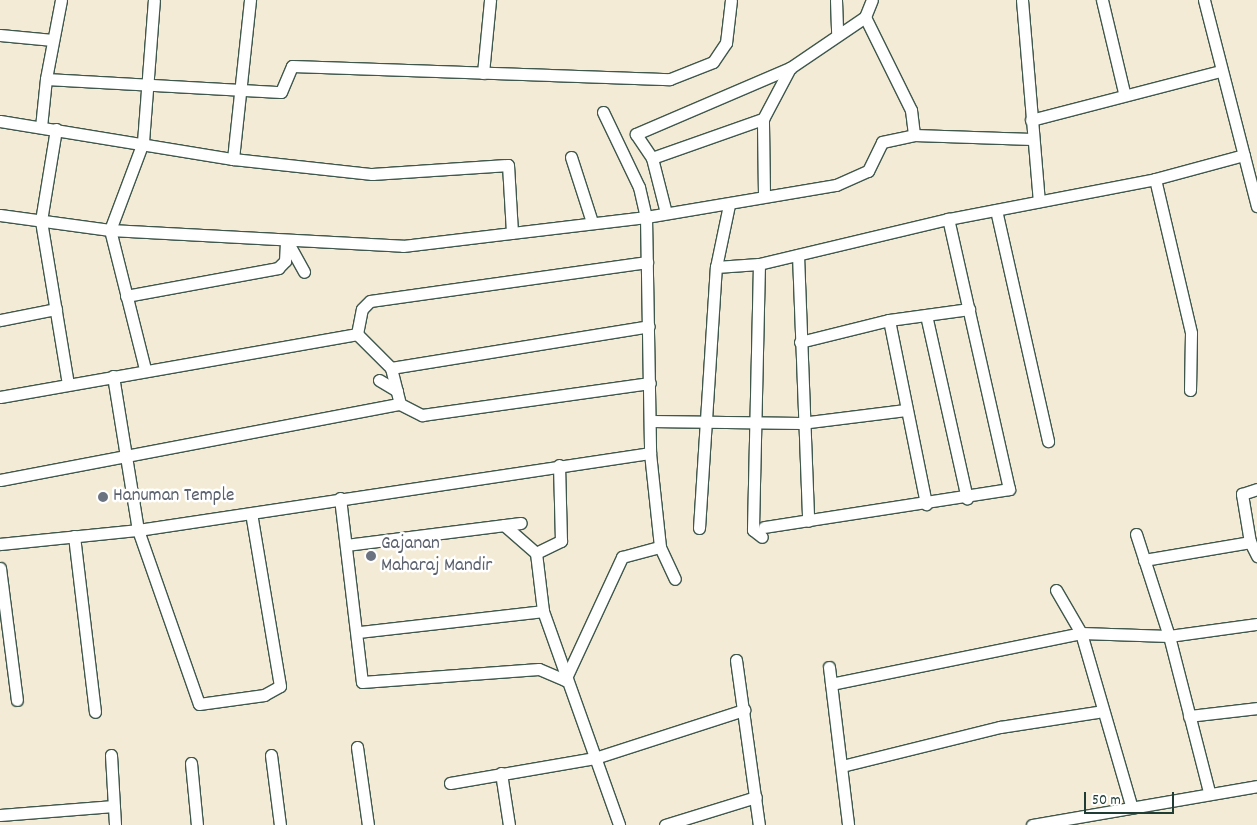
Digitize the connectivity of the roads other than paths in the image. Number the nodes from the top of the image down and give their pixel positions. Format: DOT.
graph roads {
  1 [pos="61,0"];
  2 [pos="154,0"];
  3 [pos="250,0"];
  4 [pos="490,0"];
  5 [pos="731,0"];
  6 [pos="836,0"];
  7 [pos="872,0"];
  8 [pos="1022,0"];
  9 [pos="1102,0"];
  10 [pos="1204,0"];
  11 [pos="865,17"];
  12 [pos="837,32"];
  13 [pos="0,35"];
  14 [pos="53,40"];
  15 [pos="790,68"];
  16 [pos="1221,71"];
  17 [pos="483,73"];
  18 [pos="46,78"];
  19 [pos="146,86"];
  20 [pos="240,91"];
  21 [pos="1124,92"];
  22 [pos="603,112"];
  23 [pos="763,119"];
  24 [pos="1031,120"];
  25 [pos="0,121"];
  26 [pos="41,127"];
  27 [pos="56,129"];
  28 [pos="914,136"];
  29 [pos="1032,139"];
  30 [pos="142,142"];
  31 [pos="1244,155"];
  32 [pos="571,157"];
  33 [pos="652,158"];
  34 [pos="233,159"];
  35 [pos="1155,179"];
  36 [pos="764,195"];
  37 [pos="1039,201"];
  38 [pos="729,205"];
  39 [pos="1257,206"];
  40 [pos="996,210"];
  41 [pos="666,213"];
  42 [pos="0,214"];
  43 [pos="646,217"];
  44 [pos="948,219"];
  45 [pos="41,221"];
  46 [pos="592,222"];
  47 [pos="110,230"];
  48 [pos="512,233"];
  49 [pos="286,240"];
  50 [pos="798,255"];
  51 [pos="647,262"];
  52 [pos="759,264"];
  53 [pos="716,267"];
  54 [pos="304,272"];
  55 [pos="126,296"];
  56 [pos="56,309"];
  57 [pos="968,309"];
  58 [pos="926,315"];
  59 [pos="0,320"];
  60 [pos="888,320"];
  61 [pos="649,326"];
  62 [pos="358,334"];
  63 [pos="800,342"];
  64 [pos="391,368"];
  65 [pos="145,369"];
  66 [pos="113,376"];
  67 [pos="379,380"];
  68 [pos="68,384"];
  69 [pos="650,384"];
  70 [pos="1190,390"];
  71 [pos="397,391"];
  72 [pos="0,397"];
  73 [pos="400,404"];
  74 [pos="906,410"];
  75 [pos="651,421"];
  76 [pos="801,423"];
  77 [pos="703,424"];
  78 [pos="753,425"];
  79 [pos="1048,441"];
  80 [pos="650,453"];
  81 [pos="126,457"];
  82 [pos="559,465"];
  83 [pos="0,480"];
  84 [pos="1257,489"];
  85 [pos="340,498"];
  86 [pos="967,498"];
  87 [pos="926,504"];
  88 [pos="251,513"];
  89 [pos="808,521"];
  90 [pos="521,523"];
  91 [pos="504,525"];
  92 [pos="698,528"];
  93 [pos="138,530"];
  94 [pos="1136,534"];
  95 [pos="74,536"];
  96 [pos="1250,542"];
  97 [pos="0,544"];
  98 [pos="346,545"];
  99 [pos="660,547"];
  100 [pos="536,553"];
  101 [pos="1257,556"];
  102 [pos="1144,560"];
  103 [pos="0,568"];
  104 [pos="676,579"];
  105 [pos="1056,590"];
  106 [pos="542,611"];
  107 [pos="1257,624"];
  108 [pos="359,632"];
  109 [pos="1081,633"];
  110 [pos="1169,636"];
  111 [pos="736,660"];
  112 [pos="829,667"];
  113 [pos="831,684"];
  114 [pos="568,689"];
  115 [pos="17,700"];
  116 [pos="1257,708"];
  117 [pos="744,710"];
  118 [pos="1103,710"];
  119 [pos="94,712"];
  120 [pos="1189,716"];
  121 [pos="357,747"];
  122 [pos="271,754"];
  123 [pos="111,755"];
  124 [pos="595,758"];
  125 [pos="191,763"];
  126 [pos="842,766"];
  127 [pos="501,773"];
  128 [pos="450,783"];
  129 [pos="1257,786"];
  130 [pos="1209,792"];
  131 [pos="756,797"];
  132 [pos="1131,804"];
  133 [pos="114,806"];
  134 [pos="0,815"];
  135 [pos="1068,821"];
  136 [pos="115,825"];
  137 [pos="197,825"];
  138 [pos="280,825"];
  139 [pos="368,825"];
  140 [pos="509,825"];
  141 [pos="619,825"];
  142 [pos="665,825"];
  143 [pos="759,825"];
  144 [pos="848,825"];
  145 [pos="1032,825"];
  1 -- 14 [label="street"];
  2 -- 19 [label="street"];
  3 -- 20 [label="street"];
  4 -- 17 [label="street"];
  5 -- 17 [label="street"];
  6 -- 12 [label="street"];
  7 -- 11 [label="street"];
  8 -- 24 [label="street"];
  9 -- 21 [label="street"];
  10 -- 16 [label="street"];
  11 -- 12 [label="street"];
  11 -- 28 [label="street"];
  12 -- 15 [label="street"];
  13 -- 14 [label="street"];
  14 -- 18 [label="street"];
  15 -- 23 [label="street"];
  15 -- 33 [label="street"];
  16 -- 21 [label="street"];
  16 -- 31 [label="street"];
  17 -- 20 [label="street"];
  18 -- 19 [label="street"];
  18 -- 26 [label="street"];
  19 -- 20 [label="street"];
  19 -- 30 [label="street"];
  20 -- 34 [label="street"];
  21 -- 24 [label="street"];
  22 -- 43 [label="street"];
  23 -- 33 [label="street"];
  23 -- 36 [label="street"];
  24 -- 29 [label="street"];
  25 -- 26 [label="street"];
  26 -- 27 [label="street"];
  27 -- 30 [label="street"];
  27 -- 45 [label="street"];
  28 -- 29 [label="street"];
  28 -- 36 [label="street"];
  29 -- 37 [label="street"];
  30 -- 34 [label="street"];
  30 -- 47 [label="street"];
  31 -- 35 [label="street"];
  31 -- 39 [label="street"];
  32 -- 46 [label="street"];
  33 -- 41 [label="street"];
  34 -- 48 [label="street"];
  35 -- 37 [label="street"];
  35 -- 70 [label="street"];
  36 -- 38 [label="street"];
  37 -- 40 [label="street"];
  38 -- 41 [label="street"];
  38 -- 53 [label="street"];
  40 -- 44 [label="street"];
  40 -- 79 [label="street"];
  41 -- 43 [label="street"];
  42 -- 45 [label="street"];
  43 -- 46 [label="street"];
  43 -- 51 [label="street"];
  44 -- 50 [label="street"];
  44 -- 57 [label="street"];
  45 -- 47 [label="street"];
  45 -- 56 [label="street"];
  46 -- 48 [label="street"];
  47 -- 49 [label="street"];
  47 -- 55 [label="street"];
  48 -- 49 [label="street"];
  49 -- 54 [label="street"];
  49 -- 55 [label="street"];
  50 -- 52 [label="street"];
  50 -- 63 [label="street"];
  51 -- 61 [label="street"];
  51 -- 62 [label="street"];
  52 -- 53 [label="street"];
  52 -- 78 [label="street"];
  53 -- 77 [label="street"];
  55 -- 65 [label="street"];
  56 -- 59 [label="street"];
  56 -- 68 [label="street"];
  57 -- 58 [label="street"];
  57 -- 86 [label="street"];
  58 -- 60 [label="street"];
  58 -- 86 [label="street"];
  60 -- 63 [label="street"];
  60 -- 74 [label="street"];
  61 -- 64 [label="street"];
  61 -- 69 [label="street"];
  62 -- 64 [label="street"];
  62 -- 65 [label="street"];
  63 -- 76 [label="street"];
  64 -- 71 [label="street"];
  65 -- 66 [label="street"];
  66 -- 68 [label="street"];
  66 -- 81 [label="street"];
  67 -- 71 [label="street"];
  68 -- 72 [label="street"];
  69 -- 73 [label="street"];
  69 -- 75 [label="street"];
  71 -- 73 [label="street"];
  73 -- 81 [label="street"];
  74 -- 76 [label="street"];
  74 -- 87 [label="street"];
  75 -- 77 [label="street"];
  75 -- 80 [label="street"];
  76 -- 78 [label="street"];
  76 -- 89 [label="street"];
  77 -- 78 [label="street"];
  77 -- 92 [label="street"];
  78 -- 89 [label="street"];
  80 -- 82 [label="street"];
  80 -- 99 [label="street"];
  81 -- 83 [label="street"];
  81 -- 93 [label="street"];
  82 -- 85 [label="street"];
  82 -- 100 [label="street"];
  84 -- 96 [label="street"];
  85 -- 88 [label="street"];
  85 -- 98 [label="street"];
  86 -- 87 [label="street"];
  87 -- 89 [label="street"];
  88 -- 93 [label="street"];
  88 -- 93 [label="street"];
  90 -- 91 [label="street"];
  91 -- 98 [label="street"];
  91 -- 100 [label="street"];
  93 -- 95 [label="street"];
  94 -- 102 [label="street"];
  95 -- 97 [label="street"];
  95 -- 119 [label="street"];
  96 -- 101 [label="street"];
  96 -- 102 [label="street"];
  98 -- 108 [label="street"];
  99 -- 104 [label="street"];
  99 -- 114 [label="street"];
  100 -- 106 [label="street"];
  102 -- 110 [label="street"];
  103 -- 115 [label="street"];
  105 -- 109 [label="street"];
  106 -- 108 [label="street"];
  106 -- 114 [label="street"];
  107 -- 110 [label="street"];
  108 -- 114 [label="street"];
  109 -- 110 [label="street"];
  109 -- 113 [label="street"];
  109 -- 118 [label="street"];
  110 -- 120 [label="street"];
  111 -- 117 [label="street"];
  112 -- 113 [label="street"];
  113 -- 126 [label="street"];
  114 -- 124 [label="street"];
  116 -- 120 [label="street"];
  117 -- 124 [label="street"];
  117 -- 131 [label="street"];
  118 -- 126 [label="street"];
  118 -- 132 [label="street"];
  120 -- 130 [label="street"];
  121 -- 139 [label="street"];
  122 -- 138 [label="street"];
  123 -- 133 [label="street"];
  124 -- 127 [label="street"];
  124 -- 141 [label="street"];
  125 -- 137 [label="street"];
  126 -- 144 [label="street"];
  127 -- 128 [label="street"];
  127 -- 140 [label="street"];
  129 -- 130 [label="street"];
  130 -- 132 [label="street"];
  131 -- 142 [label="street"];
  131 -- 143 [label="street"];
  132 -- 135 [label="street"];
  133 -- 134 [label="street"];
  133 -- 136 [label="street"];
  135 -- 145 [label="street"];
}
